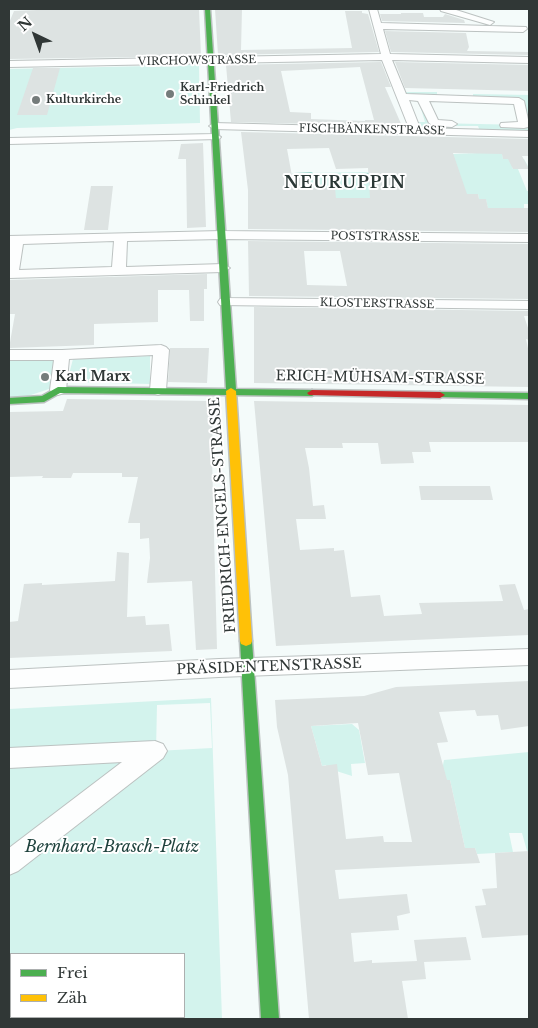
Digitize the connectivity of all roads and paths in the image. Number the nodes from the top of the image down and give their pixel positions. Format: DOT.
graph roads {
  1 [pos="207,9"];
  2 [pos="373,9"];
  3 [pos="444,9"];
  4 [pos="379,26"];
  5 [pos="386,57"];
  6 [pos="210,60"];
  7 [pos="529,60"];
  8 [pos="9,64"];
  9 [pos="401,94"];
  10 [pos="529,94"];
  11 [pos="422,98"];
  12 [pos="522,98"];
  13 [pos="434,125"];
  14 [pos="414,127"];
  15 [pos="527,130"];
  16 [pos="215,131"];
  17 [pos="9,141"];
  18 [pos="221,235"];
  19 [pos="121,237"];
  20 [pos="529,238"];
  21 [pos="13,240"];
  22 [pos="223,268"];
  23 [pos="119,271"];
  24 [pos="10,274"];
  25 [pos="225,302"];
  26 [pos="529,305"];
  27 [pos="9,355"];
  28 [pos="62,355"];
  29 [pos="58,390"];
  30 [pos="158,390"];
  31 [pos="231,391"];
  32 [pos="529,396"];
  33 [pos="9,401"];
  34 [pos="529,657"];
  35 [pos="248,668"];
  36 [pos="9,679"];
  37 [pos="9,758"];
  38 [pos="9,863"];
  39 [pos="270,1019"];
  1 -- 6 [label="street, FRIEDRICH-ENGELS-STRASSE"];
  2 -- 4 [label="street"];
  3 -- 4 [label="street"];
  4 -- 5 [label="street"];
  5 -- 6 [label="street, VIRCHOWSTRASSE"];
  5 -- 7 [label="street, VIRCHOWSTRASSE"];
  5 -- 9 [label="street"];
  6 -- 8 [label="street, VIRCHOWSTRASSE"];
  6 -- 16 [label="street, FRIEDRICH-ENGELS-STRASSE"];
  9 -- 11 [label="street"];
  9 -- 12 [label="street"];
  9 -- 14 [label="street"];
  10 -- 12 [label="street"];
  11 -- 12 [label="street"];
  11 -- 13 [label="street"];
  12 -- 15 [label="street"];
  13 -- 14 [label="street, FISCHBÄNKENSTRASSE"];
  13 -- 15 [label="street, FISCHBÄNKENSTRASSE"];
  14 -- 16 [label="street, FISCHBÄNKENSTRASSE"];
  16 -- 17 [label="street"];
  16 -- 18 [label="street, FRIEDRICH-ENGELS-STRASSE"];
  18 -- 19 [label="street"];
  18 -- 20 [label="street, POSTSTRASSE"];
  18 -- 22 [label="street, FRIEDRICH-ENGELS-STRASSE"];
  19 -- 21 [label="street"];
  19 -- 23 [label="street"];
  21 -- 24 [label="street"];
  22 -- 23 [label="street"];
  22 -- 25 [label="street, FRIEDRICH-ENGELS-STRASSE"];
  23 -- 24 [label="street"];
  25 -- 26 [label="street, KLOSTERSTRASSE"];
  25 -- 31 [label="street, FRIEDRICH-ENGELS-STRASSE"];
  27 -- 28 [label="street"];
  28 -- 29 [label="street"];
  28 -- 30 [label="street"];
  29 -- 30 [label="street, ERICH-MÜHSAM-STRASSE"];
  29 -- 33 [label="street"];
  30 -- 31 [label="street, ERICH-MÜHSAM-STRASSE"];
  31 -- 32 [label="street, ERICH-MÜHSAM-STRASSE"];
  31 -- 35 [label="street, FRIEDRICH-ENGELS-STRASSE"];
  34 -- 35 [label="street, PRÄSIDENTENSTRASSE"];
  35 -- 36 [label="street, PRÄSIDENTENSTRASSE"];
  35 -- 39 [label="street, FRIEDRICH-ENGELS-STRASSE"];
  37 -- 38 [label="street"];
}
